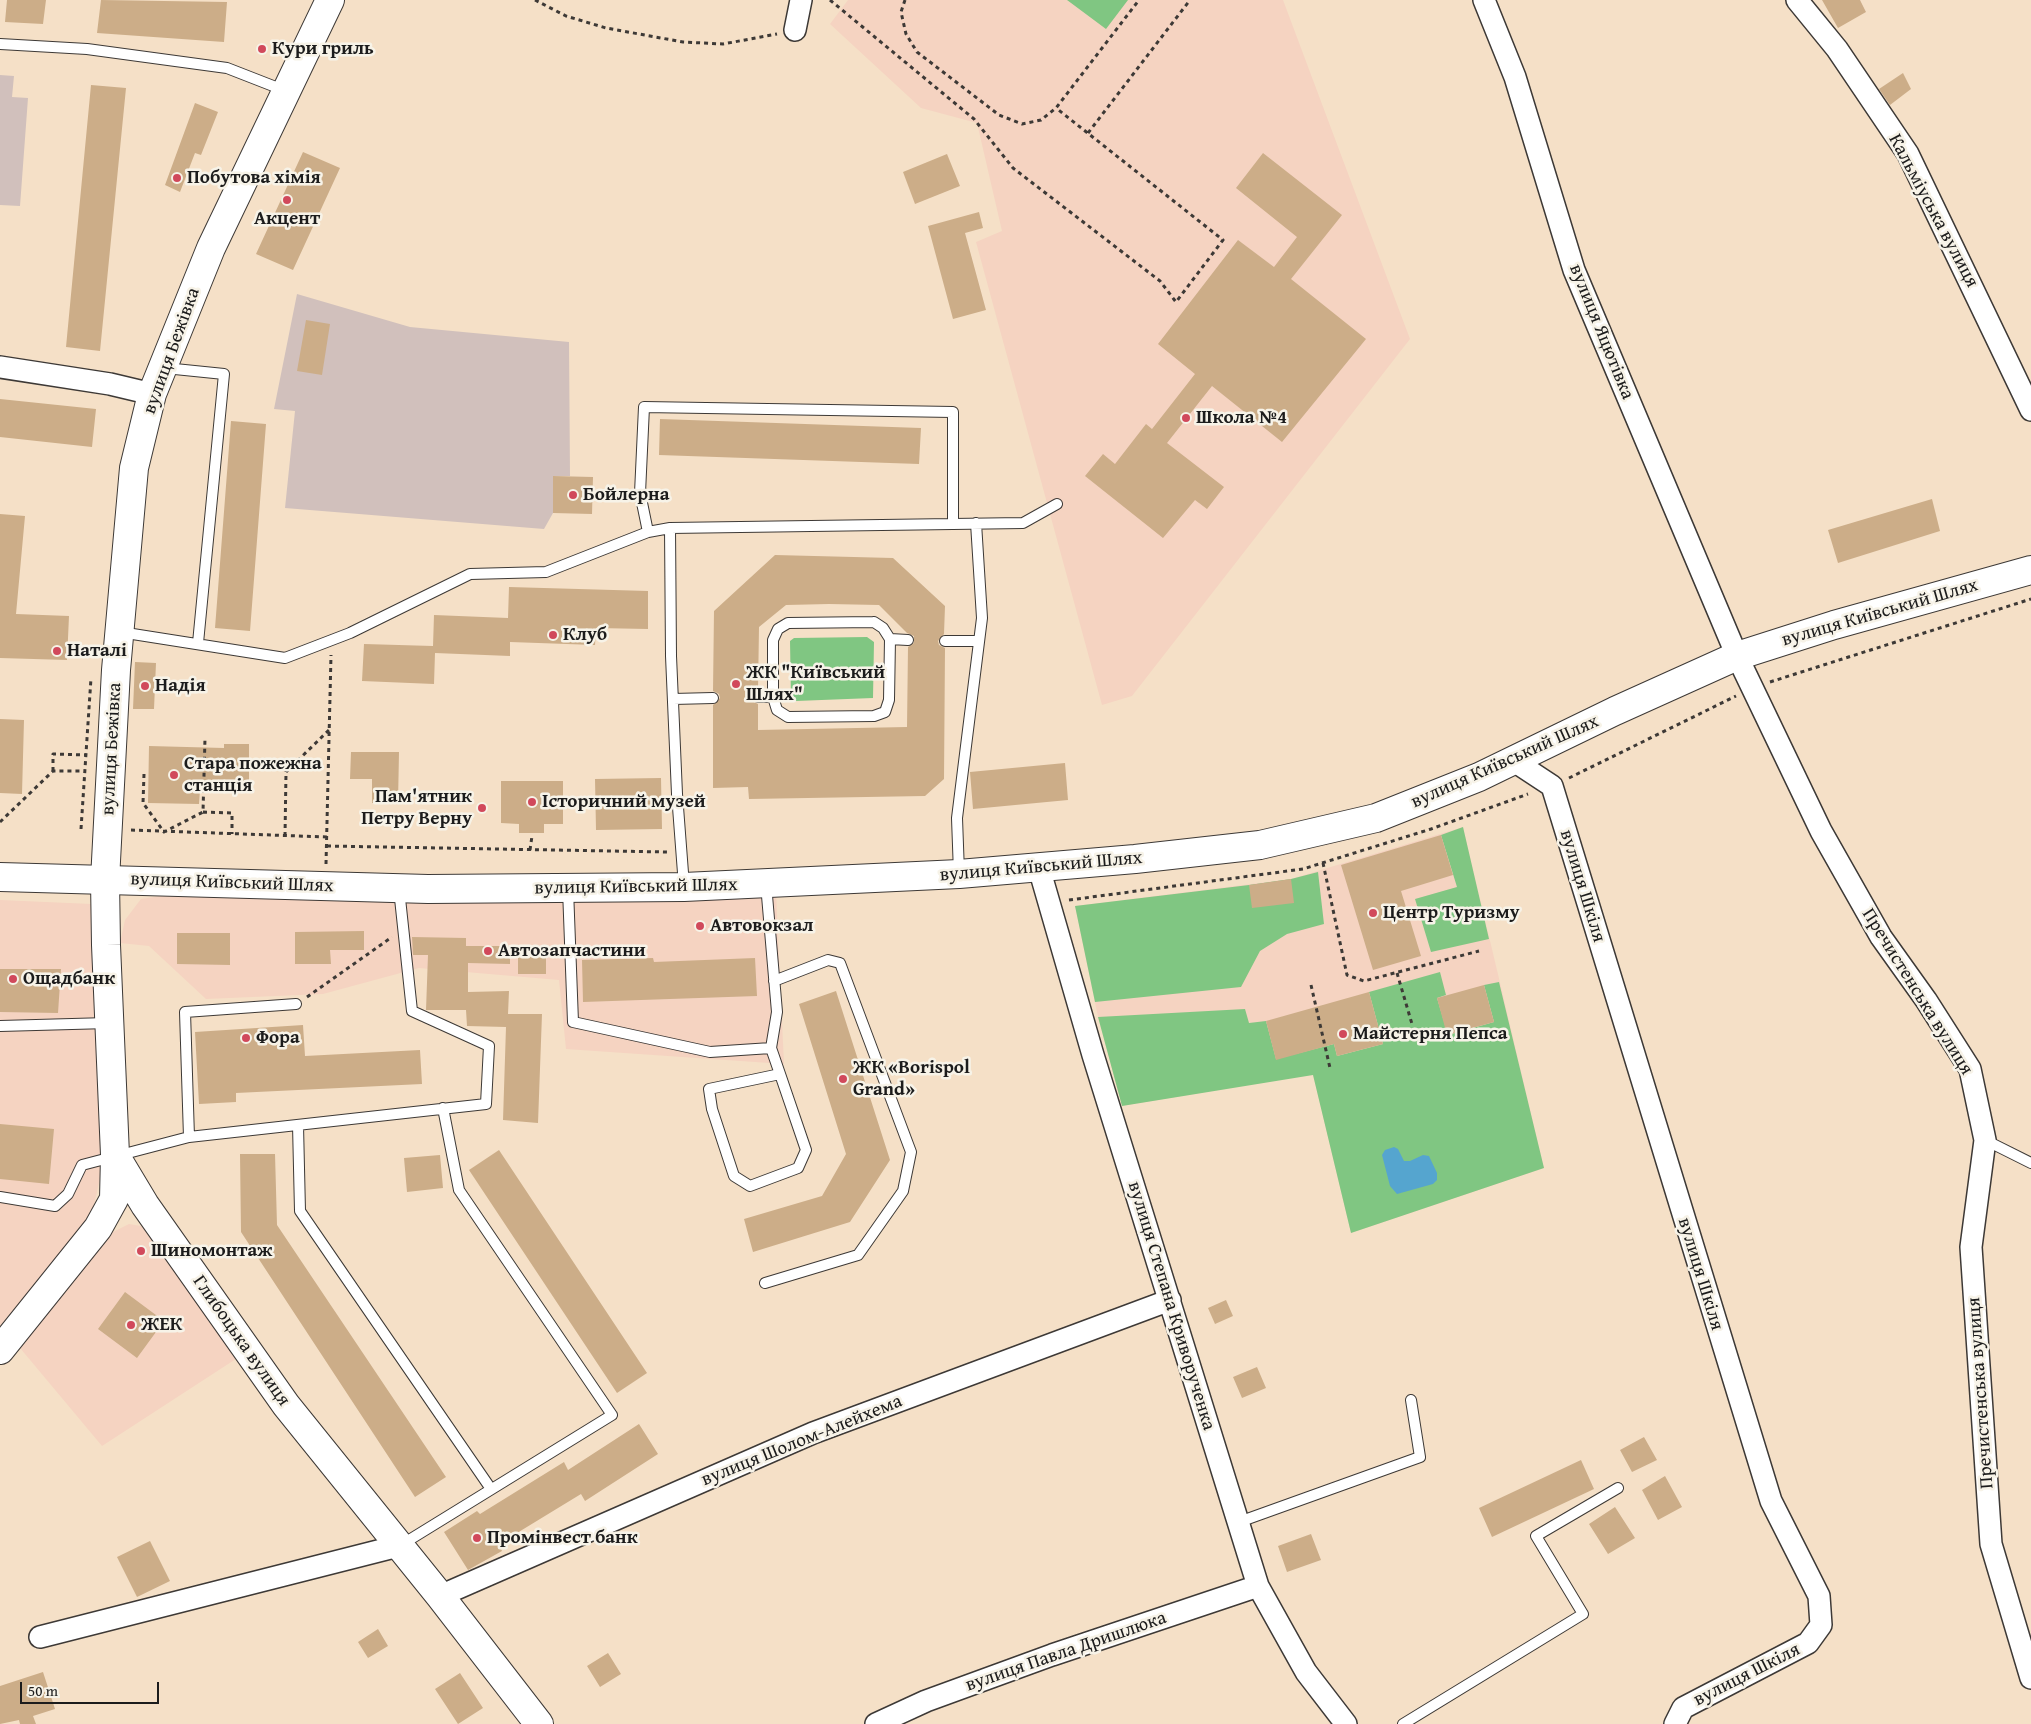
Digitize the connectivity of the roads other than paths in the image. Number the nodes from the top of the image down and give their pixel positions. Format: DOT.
graph roads {
  1 [pos="330,0"];
  2 [pos="801,0"];
  3 [pos="1484,0"];
  4 [pos="1797,0"];
  5 [pos="795,30"];
  6 [pos="0,44"];
  7 [pos="286,91"];
  8 [pos="0,367"];
  9 [pos="164,368"];
  10 [pos="152,394"];
  11 [pos="2031,410"];
  12 [pos="1057,504"];
  13 [pos="976,523"];
  14 [pos="954,524"];
  15 [pos="670,528"];
  16 [pos="648,532"];
  17 [pos="2031,570"];
  18 [pos="119,632"];
  19 [pos="890,639"];
  20 [pos="908,640"];
  21 [pos="945,641"];
  22 [pos="979,642"];
  23 [pos="198,643"];
  24 [pos="1738,656"];
  25 [pos="758,697"];
  26 [pos="773,697"];
  27 [pos="713,698"];
  28 [pos="673,699"];
  29 [pos="1514,761"];
  30 [pos="1039,868"];
  31 [pos="959,874"];
  32 [pos="0,877"];
  33 [pos="105,880"];
  34 [pos="766,884"];
  35 [pos="684,887"];
  36 [pos="399,888"];
  37 [pos="568,889"];
  38 [pos="774,981"];
  39 [pos="296,1004"];
  40 [pos="109,1022"];
  41 [pos="0,1026"];
  42 [pos="771,1048"];
  43 [pos="780,1074"];
  44 [pos="443,1108"];
  45 [pos="298,1125"];
  46 [pos="189,1137"];
  47 [pos="1985,1140"];
  48 [pos="115,1155"];
  49 [pos="2031,1163"];
  50 [pos="0,1197"];
  51 [pos="765,1283"];
  52 [pos="1170,1300"];
  53 [pos="6,1338"];
  54 [pos="1410,1400"];
  55 [pos="1618,1488"];
  56 [pos="491,1489"];
  57 [pos="1239,1522"];
  58 [pos="398,1546"];
  59 [pos="1258,1586"];
  60 [pos="440,1596"];
  61 [pos="40,1637"];
  62 [pos="2031,1678"];
  63 [pos="539,1724"];
  64 [pos="876,1724"];
  65 [pos="1346,1724"];
  66 [pos="1403,1724"];
  67 [pos="1675,1724"];
  1 -- 7 [label="main road, вулиця Бежівка"];
  2 -- 5 [label="street"];
  3 -- 24 [label="street, вулиця Яцютівка"];
  4 -- 11 [label="street, Кальміуська вулиця"];
  6 -- 7 [label="lane"];
  7 -- 9 [label="main road, вулиця Бежівка"];
  8 -- 10 [label="street"];
  9 -- 10 [label="main road, вулиця Бежівка"];
  9 -- 23 [label="lane"];
  10 -- 18 [label="main road, вулиця Бежівка"];
  12 -- 13 [label="lane"];
  13 -- 14 [label="lane"];
  13 -- 22 [label="lane"];
  14 -- 15 [label="lane"];
  14 -- 16 [label="lane"];
  15 -- 16 [label="lane"];
  15 -- 28 [label="lane"];
  16 -- 23 [label="lane"];
  17 -- 24 [label="main road, вулиця Київський Шлях"];
  18 -- 23 [label="lane"];
  18 -- 33 [label="main road, вулиця Бежівка"];
  19 -- 20 [label="lane"];
  19 -- 26 [label="lane"];
  19 -- 26 [label="lane"];
  21 -- 22 [label="lane"];
  22 -- 31 [label="lane"];
  24 -- 29 [label="main road, вулиця Київський Шлях"];
  24 -- 47 [label="street, Пречистенська вулиця"];
  25 -- 26 [label="lane"];
  27 -- 28 [label="lane"];
  28 -- 35 [label="lane"];
  29 -- 30 [label="main road, вулиця Київський Шлях"];
  29 -- 67 [label="street, вулиця Шкіля"];
  30 -- 31 [label="main road, вулиця Київський Шлях"];
  30 -- 52 [label="street, вулиця Степана Криворученка"];
  31 -- 34 [label="main road, вулиця Київський Шлях"];
  32 -- 33 [label="main road, вулиця Київський Шлях"];
  33 -- 36 [label="main road, вулиця Київський Шлях"];
  33 -- 40 [label="main road, Глибоцька вулиця"];
  34 -- 35 [label="main road, вулиця Київський Шлях"];
  34 -- 38 [label="lane"];
  35 -- 37 [label="main road, вулиця Київський Шлях"];
  36 -- 37 [label="main road, вулиця Київський Шлях"];
  36 -- 44 [label="lane"];
  37 -- 42 [label="lane"];
  38 -- 42 [label="lane"];
  38 -- 51 [label="lane"];
  39 -- 46 [label="lane"];
  40 -- 41 [label="lane"];
  40 -- 48 [label="main road, Глибоцька вулиця"];
  42 -- 43 [label="lane"];
  43 -- 43 [label="lane"];
  44 -- 45 [label="lane"];
  44 -- 56 [label="lane"];
  45 -- 46 [label="lane"];
  45 -- 56 [label="lane"];
  46 -- 48 [label="lane"];
  47 -- 49 [label="lane"];
  47 -- 62 [label="street, Пречистенська вулиця"];
  48 -- 50 [label="lane"];
  48 -- 53 [label="main road"];
  48 -- 58 [label="main road, Глибоцька вулиця"];
  52 -- 57 [label="street, вулиця Степана Криворученка"];
  52 -- 60 [label="street, вулиця Шолом-Алейхема"];
  54 -- 57 [label="lane"];
  55 -- 66 [label="lane"];
  56 -- 58 [label="lane"];
  57 -- 59 [label="street, вулиця Степана Криворученка"];
  58 -- 60 [label="main road, Глибоцька вулиця"];
  58 -- 61 [label="street"];
  59 -- 64 [label="street, вулиця Павла Дришлюка"];
  59 -- 65 [label="street, вулиця Степана Криворученка"];
  60 -- 63 [label="main road, Глибоцька вулиця"];
}
